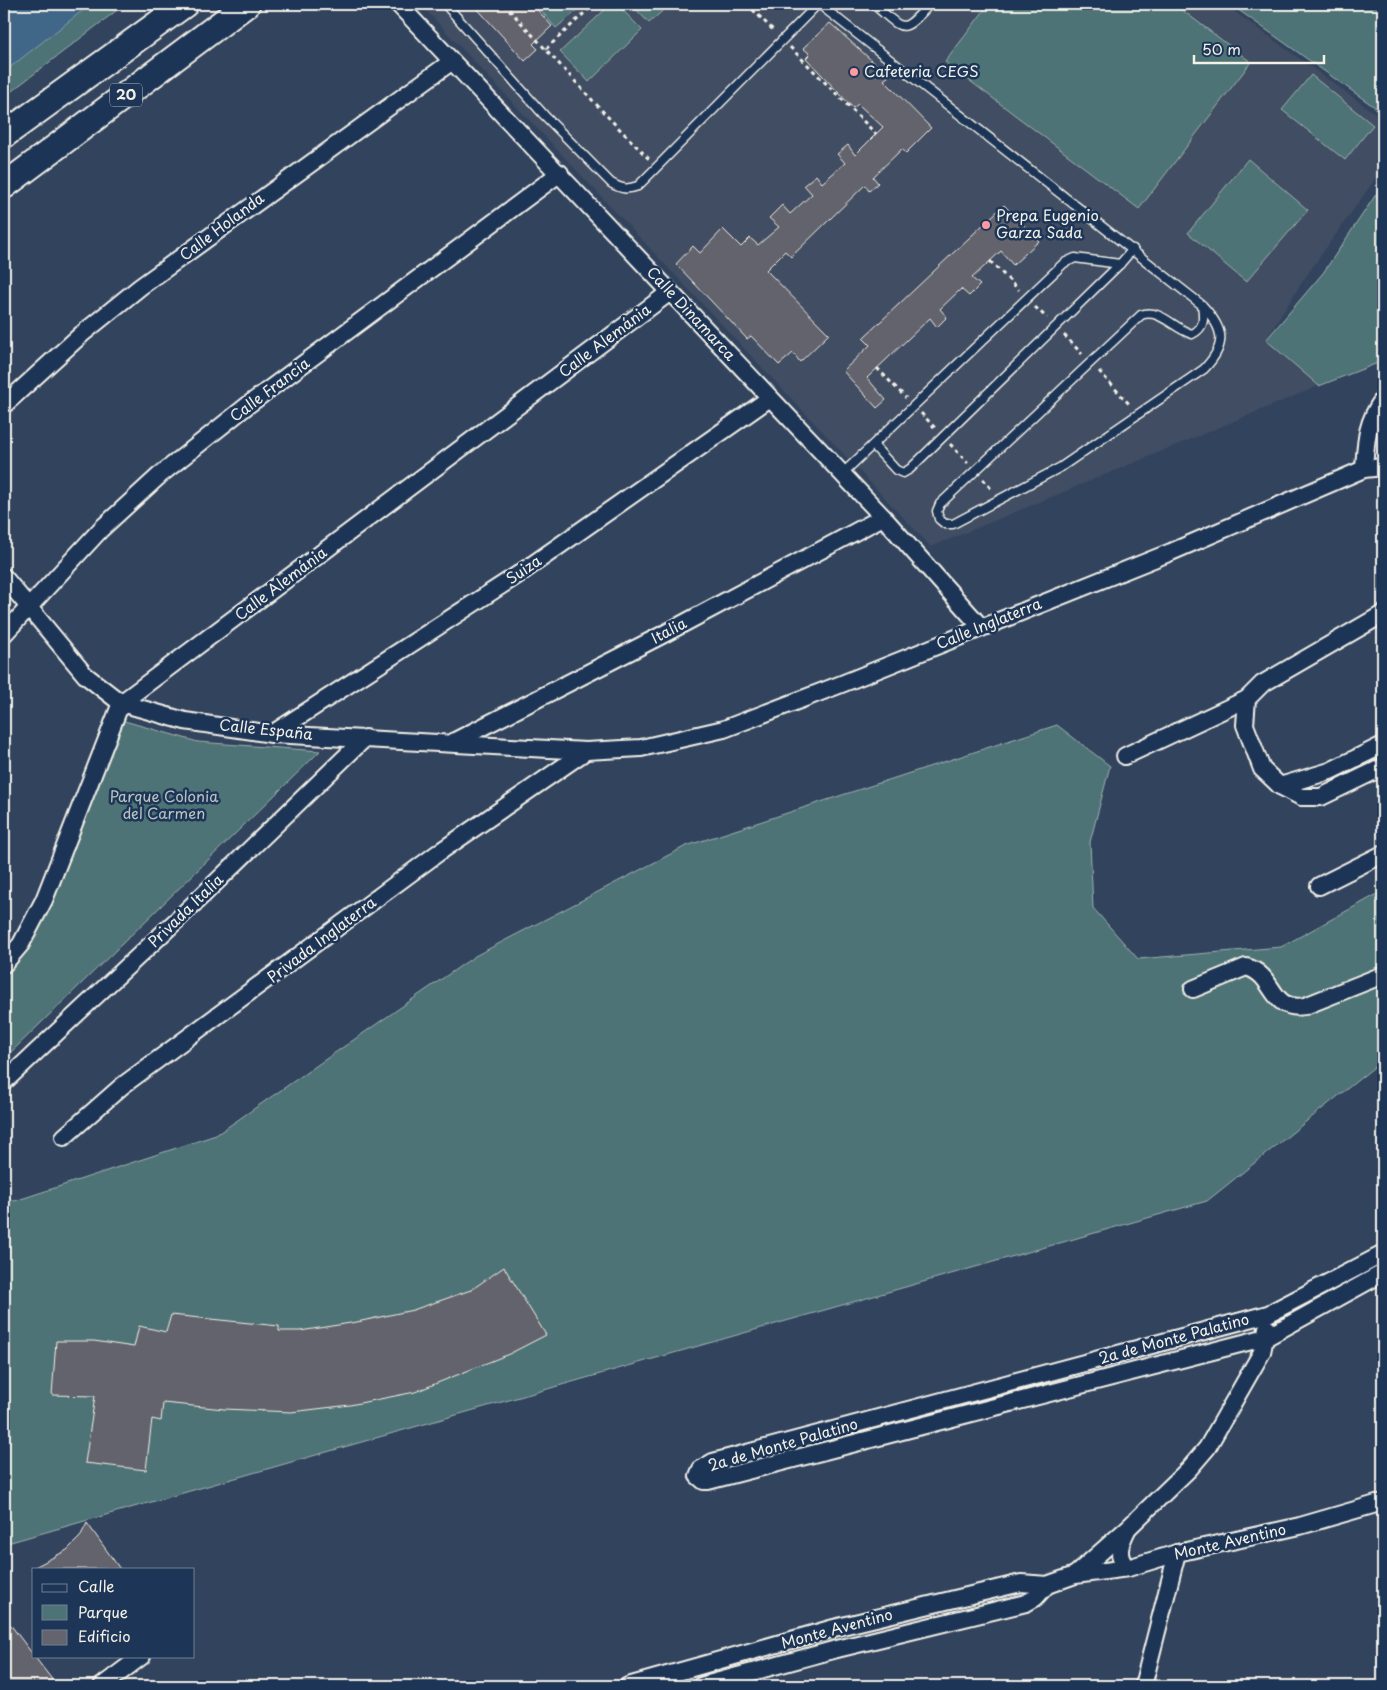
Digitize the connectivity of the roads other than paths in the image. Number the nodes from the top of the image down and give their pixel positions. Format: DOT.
graph roads {
  1 [pos="185,4"];
  2 [pos="247,4"];
  3 [pos="398,4"];
  4 [pos="444,4"];
  5 [pos="819,4"];
  6 [pos="873,4"];
  7 [pos="930,4"];
  8 [pos="451,62"];
  9 [pos="4,135"];
  10 [pos="560,173"];
  11 [pos="4,186"];
  12 [pos="1133,249"];
  13 [pos="1120,264"];
  14 [pos="670,292"];
  15 [pos="1202,305"];
  16 [pos="770,398"];
  17 [pos="1383,399"];
  18 [pos="4,405"];
  19 [pos="873,445"];
  20 [pos="1383,467"];
  21 [pos="1364,469"];
  22 [pos="842,474"];
  23 [pos="882,517"];
  24 [pos="4,577"];
  25 [pos="28,608"];
  26 [pos="1383,614"];
  27 [pos="981,627"];
  28 [pos="4,634"];
  29 [pos="1248,699"];
  30 [pos="121,703"];
  31 [pos="272,734"];
  32 [pos="365,738"];
  33 [pos="453,742"];
  34 [pos="1383,745"];
  35 [pos="586,751"];
  36 [pos="1125,756"];
  37 [pos="1383,767"];
  38 [pos="1280,786"];
  39 [pos="1383,854"];
  40 [pos="1319,886"];
  41 [pos="4,964"];
  42 [pos="1383,975"];
  43 [pos="1193,989"];
  44 [pos="4,1082"];
  45 [pos="64,1136"];
  46 [pos="1383,1254"];
  47 [pos="1383,1273"];
  48 [pos="1268,1314"];
  49 [pos="1267,1338"];
  50 [pos="1383,1502"];
  51 [pos="1128,1528"];
  52 [pos="1177,1553"];
  53 [pos="1128,1568"];
  54 [pos="1075,1576"];
  55 [pos="1047,1585"];
  56 [pos="139,1658"];
  57 [pos="102,1686"];
  58 [pos="628,1686"];
  59 [pos="701,1686"];
  60 [pos="1143,1686"];
  1 -- 9 [label="main road, 20"];
  2 -- 11 [label="main road, 20"];
  3 -- 8 [label="street, Calle Dinamarca"];
  4 -- 5 [label="lane"];
  5 -- 12 [label="lane"];
  6 -- 7 [label="lane"];
  8 -- 10 [label="street, Calle Dinamarca"];
  8 -- 18 [label="street, Calle Holanda"];
  10 -- 14 [label="street, Calle Dinamarca"];
  10 -- 25 [label="street, Calle Francia"];
  12 -- 13 [label="lane"];
  12 -- 15 [label="lane"];
  13 -- 19 [label="lane"];
  13 -- 19 [label="lane"];
  14 -- 16 [label="street, Calle Dinamarca"];
  14 -- 30 [label="street, Calle Alemánia"];
  15 -- 15 [label="lane"];
  16 -- 22 [label="street, Calle Dinamarca"];
  16 -- 31 [label="street, Suiza"];
  17 -- 21 [label="street"];
  19 -- 22 [label="lane"];
  20 -- 21 [label="street, Calle Inglaterra"];
  21 -- 27 [label="street, Calle Inglaterra"];
  22 -- 23 [label="street, Calle Dinamarca"];
  23 -- 27 [label="street, Calle Dinamarca"];
  23 -- 33 [label="street, Italia"];
  24 -- 25 [label="street, Calle España"];
  25 -- 28 [label="street, Calle Francia"];
  25 -- 30 [label="street, Calle España"];
  26 -- 29 [label="street"];
  27 -- 35 [label="street, Calle Inglaterra"];
  29 -- 36 [label="street"];
  29 -- 38 [label="street"];
  30 -- 31 [label="street, Calle España"];
  30 -- 41 [label="street"];
  31 -- 32 [label="street, Calle España"];
  32 -- 33 [label="street, Calle España"];
  32 -- 44 [label="street, Privada Italia"];
  33 -- 35 [label="street, Calle España"];
  34 -- 38 [label="street"];
  35 -- 45 [label="street, Privada Inglaterra"];
  37 -- 38 [label="street"];
  39 -- 40 [label="street"];
  42 -- 43 [label="street"];
  46 -- 48 [label="street"];
  47 -- 49 [label="street"];
  48 -- 49 [label="street"];
  48 -- 49 [label="street, 2a de Monte Palatino"];
  49 -- 51 [label="street"];
  50 -- 52 [label="street, Monte Aventino"];
  51 -- 53 [label="street"];
  51 -- 54 [label="street"];
  52 -- 53 [label="street, Monte Aventino"];
  52 -- 60 [label="street"];
  53 -- 54 [label="street, Monte Aventino"];
  54 -- 55 [label="street, Monte Aventino"];
  55 -- 58 [label="street, Monte Aventino"];
  55 -- 59 [label="street, Monte Aventino"];
  56 -- 57 [label="street"];
}
